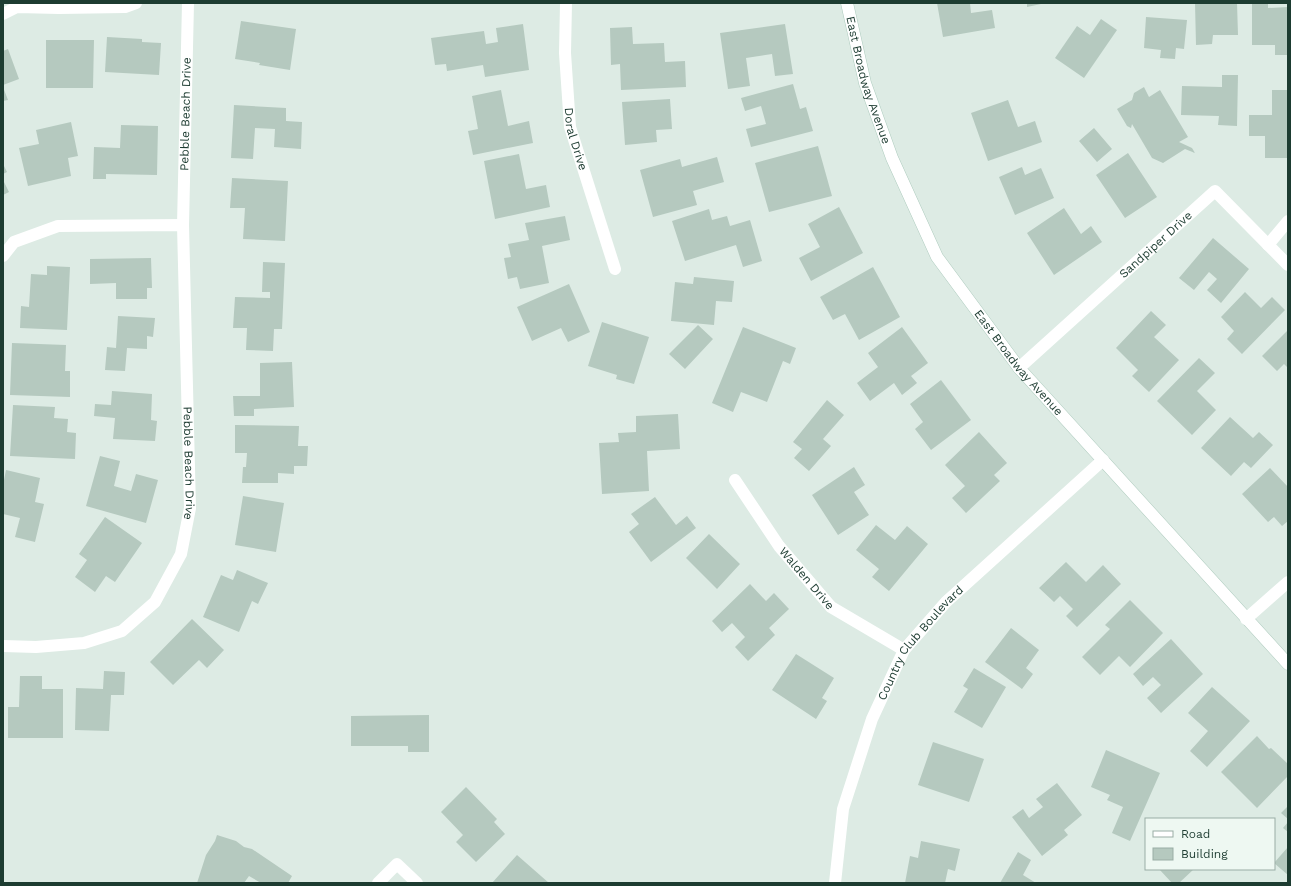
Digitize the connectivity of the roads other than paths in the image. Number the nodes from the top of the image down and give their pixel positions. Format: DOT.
graph roads {
  1 [pos="136,3"];
  2 [pos="188,3"];
  3 [pos="566,3"];
  4 [pos="847,3"];
  5 [pos="3,14"];
  6 [pos="1288,221"];
  7 [pos="183,225"];
  8 [pos="1268,246"];
  9 [pos="3,256"];
  10 [pos="1288,266"];
  11 [pos="615,269"];
  12 [pos="1019,368"];
  13 [pos="1103,460"];
  14 [pos="735,480"];
  15 [pos="1288,582"];
  16 [pos="1246,619"];
  17 [pos="3,646"];
  18 [pos="904,650"];
  19 [pos="1288,664"];
  20 [pos="378,883"];
  21 [pos="417,883"];
  22 [pos="836,883"];
  1 -- 5 [label="street"];
  2 -- 7 [label="street, Pebble Beach Drive"];
  3 -- 11 [label="street, Doral Drive"];
  4 -- 12 [label="street, East Broadway Avenue"];
  6 -- 8 [label="street"];
  7 -- 9 [label="street"];
  7 -- 17 [label="street, Pebble Beach Drive"];
  8 -- 10 [label="street, Sandpiper Drive"];
  8 -- 12 [label="street, Sandpiper Drive"];
  12 -- 13 [label="street, East Broadway Avenue"];
  13 -- 16 [label="street, East Broadway Avenue"];
  13 -- 18 [label="street, Country Club Boulevard"];
  14 -- 18 [label="street, Walden Drive"];
  15 -- 16 [label="street"];
  16 -- 19 [label="street, East Broadway Avenue"];
  18 -- 22 [label="street, Country Club Boulevard"];
  20 -- 21 [label="street"];
}
